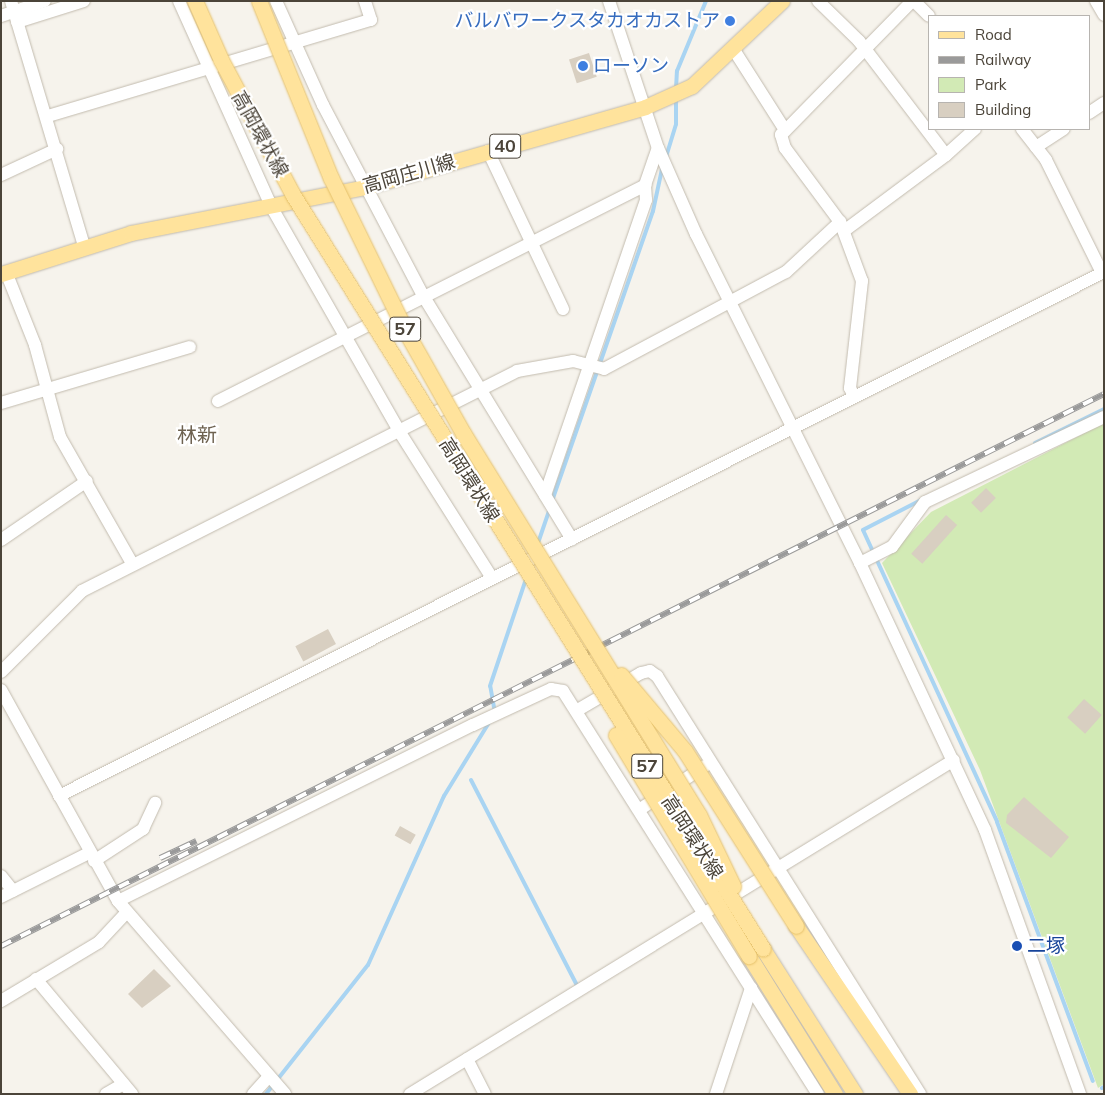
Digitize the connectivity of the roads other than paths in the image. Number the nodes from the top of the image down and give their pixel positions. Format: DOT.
graph roads {
  1 [pos="45,1"];
  2 [pos="84,1"];
  3 [pos="179,1"];
  4 [pos="195,1"];
  5 [pos="259,1"];
  6 [pos="276,1"];
  7 [pos="365,1"];
  8 [pos="609,1"];
  9 [pos="782,1"];
  10 [pos="818,1"];
  11 [pos="913,1"];
  12 [pos="1096,1"];
  13 [pos="14,11"];
  14 [pos="928,15"];
  15 [pos="1104,15"];
  16 [pos="1,16"];
  17 [pos="294,42"];
  18 [pos="865,49"];
  19 [pos="734,50"];
  20 [pos="210,70"];
  21 [pos="1104,103"];
  22 [pos="645,108"];
  23 [pos="1090,112"];
  24 [pos="48,116"];
  25 [pos="785,130"];
  26 [pos="974,130"];
  27 [pos="1023,130"];
  28 [pos="1062,130"];
  29 [pos="1036,147"];
  30 [pos="57,149"];
  31 [pos="488,151"];
  32 [pos="660,153"];
  33 [pos="946,155"];
  34 [pos="1,175"];
  35 [pos="645,185"];
  36 [pos="365,187"];
  37 [pos="272,208"];
  38 [pos="842,227"];
  39 [pos="530,244"];
  40 [pos="84,246"];
  41 [pos="1103,272"];
  42 [pos="4,273"];
  43 [pos="424,297"];
  44 [pos="731,303"];
  45 [pos="563,308"];
  46 [pos="346,336"];
  47 [pos="190,347"];
  48 [pos="596,366"];
  49 [pos="45,391"];
  50 [pos="479,391"];
  51 [pos="854,396"];
  52 [pos="218,401"];
  53 [pos="1,403"];
  54 [pos="1104,416"];
  55 [pos="793,427"];
  56 [pos="399,431"];
  57 [pos="87,481"];
  58 [pos="544,495"];
  59 [pos="572,539"];
  60 [pos="1,540"];
  61 [pos="860,563"];
  62 [pos="134,565"];
  63 [pos="492,578"];
  64 [pos="532,582"];
  65 [pos="589,638"];
  66 [pos="1,672"];
  67 [pos="1,690"];
  68 [pos="576,711"];
  69 [pos="954,760"];
  70 [pos="712,761"];
  71 [pos="59,796"];
  72 [pos="155,803"];
  73 [pos="639,810"];
  74 [pos="92,857"];
  75 [pos="778,868"];
  76 [pos="1,876"];
  77 [pos="13,891"];
  78 [pos="1,897"];
  79 [pos="118,901"];
  80 [pos="126,912"];
  81 [pos="705,914"];
  82 [pos="763,948"];
  83 [pos="36,979"];
  84 [pos="751,988"];
  85 [pos="1,1001"];
  86 [pos="467,1059"];
  87 [pos="269,1076"];
  88 [pos="123,1084"];
  89 [pos="106,1094"];
  90 [pos="132,1094"];
  91 [pos="253,1094"];
  92 [pos="284,1094"];
  93 [pos="410,1094"];
  94 [pos="485,1094"];
  95 [pos="716,1094"];
  96 [pos="818,1094"];
  97 [pos="835,1094"];
  98 [pos="855,1094"];
  99 [pos="910,1094"];
  100 [pos="920,1094"];
  101 [pos="1080,1094"];
  1 -- 13 [label="street"];
  2 -- 13 [label="street"];
  3 -- 20 [label="street"];
  4 -- 64 [label="main road, 高岡環状線 / 57, bridge"];
  5 -- 65 [label="main road, 高岡環状線 / 57, bridge"];
  6 -- 17 [label="street"];
  7 -- 17 [label="street"];
  8 -- 22 [label="street"];
  9 -- 19 [label="main road, 高岡庄川線 / 40"];
  10 -- 18 [label="street"];
  11 -- 14 [label="street"];
  11 -- 18 [label="street"];
  12 -- 15 [label="street"];
  13 -- 16 [label="street"];
  13 -- 24 [label="street"];
  17 -- 20 [label="street"];
  17 -- 36 [label="street"];
  18 -- 25 [label="street"];
  18 -- 33 [label="street"];
  19 -- 22 [label="main road, 高岡庄川線 / 40"];
  19 -- 25 [label="street"];
  20 -- 24 [label="street"];
  20 -- 37 [label="street"];
  21 -- 23 [label="street"];
  22 -- 31 [label="main road, 高岡庄川線 / 40"];
  22 -- 32 [label="street"];
  24 -- 30 [label="street"];
  25 -- 38 [label="street"];
  26 -- 33 [label="street"];
  27 -- 29 [label="street"];
  28 -- 29 [label="street"];
  29 -- 41 [label="street"];
  30 -- 34 [label="street"];
  30 -- 40 [label="street"];
  31 -- 36 [label="main road, 高岡庄川線 / 40"];
  31 -- 39 [label="street"];
  32 -- 35 [label="street"];
  32 -- 44 [label="street"];
  33 -- 38 [label="street"];
  35 -- 39 [label="street"];
  35 -- 48 [label="street"];
  36 -- 37 [label="main road, 高岡庄川線 / 40"];
  36 -- 43 [label="street"];
  37 -- 40 [label="main road, 高岡庄川線 / 40"];
  37 -- 46 [label="street"];
  38 -- 44 [label="street"];
  38 -- 51 [label="street"];
  39 -- 43 [label="street"];
  39 -- 45 [label="street"];
  40 -- 42 [label="main road, 高岡庄川線 / 40"];
  41 -- 51 [label="street"];
  42 -- 49 [label="street"];
  43 -- 46 [label="street"];
  43 -- 50 [label="street"];
  44 -- 48 [label="street"];
  44 -- 55 [label="street"];
  46 -- 52 [label="street"];
  46 -- 56 [label="street"];
  47 -- 49 [label="street"];
  48 -- 50 [label="street"];
  48 -- 58 [label="street"];
  49 -- 53 [label="street"];
  49 -- 57 [label="street"];
  50 -- 56 [label="street"];
  50 -- 58 [label="street"];
  51 -- 55 [label="street"];
  54 -- 61 [label="street"];
  55 -- 59 [label="street"];
  55 -- 61 [label="street"];
  56 -- 62 [label="street"];
  56 -- 63 [label="street"];
  57 -- 60 [label="street"];
  57 -- 62 [label="street"];
  58 -- 59 [label="street"];
  59 -- 63 [label="street"];
  61 -- 69 [label="street"];
  62 -- 66 [label="street"];
  63 -- 71 [label="street"];
  64 -- 82 [label="main road, 高岡環状線 / 57, bridge"];
  64 -- 97 [label="main road, 57, bridge"];
  65 -- 82 [label="main road, 高岡環状線 / 57, bridge"];
  65 -- 99 [label="main road, 57, bridge"];
  67 -- 71 [label="street"];
  68 -- 70 [label="street"];
  68 -- 73 [label="street"];
  68 -- 79 [label="street"];
  69 -- 75 [label="street"];
  69 -- 101 [label="street"];
  70 -- 73 [label="street"];
  70 -- 75 [label="street"];
  71 -- 74 [label="street"];
  72 -- 74 [label="street"];
  73 -- 81 [label="street"];
  74 -- 77 [label="street"];
  74 -- 79 [label="street"];
  75 -- 81 [label="street"];
  75 -- 100 [label="street"];
  76 -- 77 [label="street"];
  77 -- 78 [label="street"];
  79 -- 80 [label="street"];
  80 -- 83 [label="street"];
  80 -- 87 [label="street"];
  81 -- 84 [label="street"];
  81 -- 86 [label="street"];
  82 -- 98 [label="main road, 高岡環状線 / 57"];
  83 -- 85 [label="street"];
  83 -- 88 [label="street"];
  84 -- 95 [label="street"];
  84 -- 96 [label="street"];
  86 -- 93 [label="street"];
  86 -- 94 [label="street"];
  87 -- 91 [label="street"];
  87 -- 92 [label="street"];
  88 -- 89 [label="street"];
  88 -- 90 [label="street"];
}
